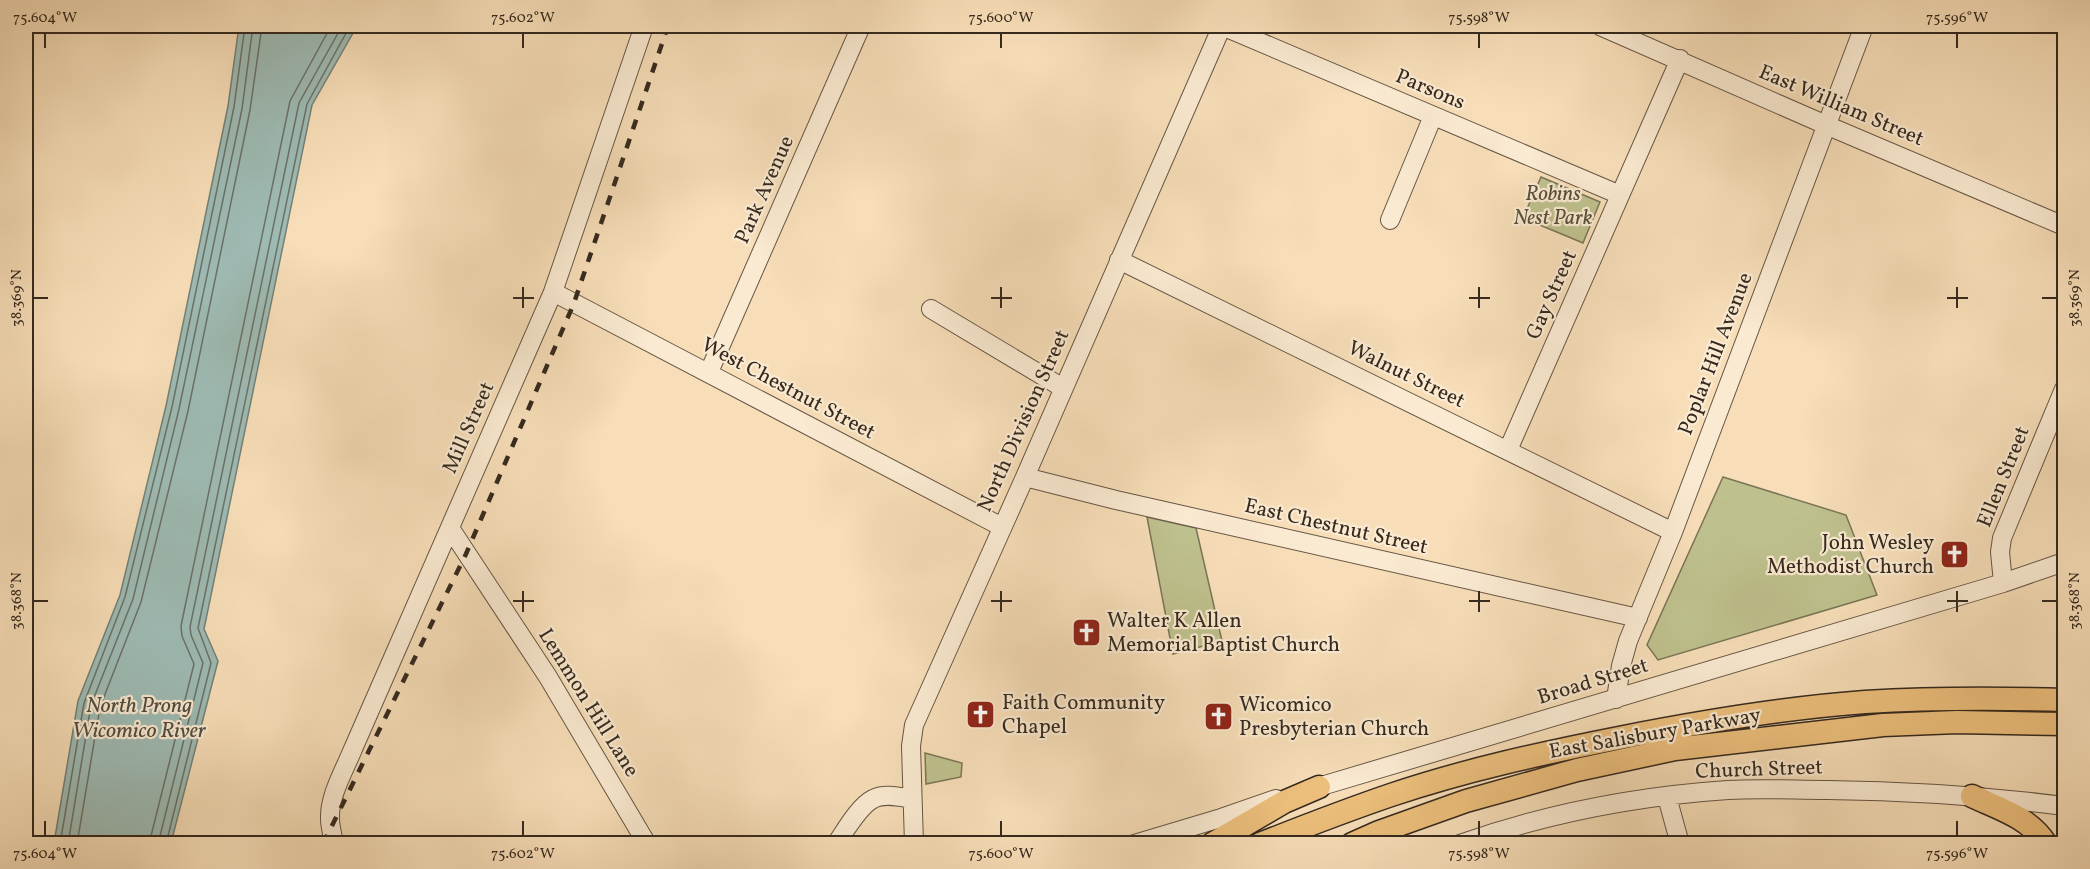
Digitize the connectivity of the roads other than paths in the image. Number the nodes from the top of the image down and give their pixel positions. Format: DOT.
graph roads {
  1 [pos="644,26"];
  2 [pos="861,26"];
  3 [pos="1222,26"];
  4 [pos="1600,26"];
  5 [pos="1864,26"];
  6 [pos="1680,59"];
  7 [pos="1433,116"];
  8 [pos="1826,125"];
  9 [pos="1620,195"];
  10 [pos="1390,220"];
  11 [pos="2064,226"];
  12 [pos="1119,260"];
  13 [pos="553,292"];
  14 [pos="931,309"];
  15 [pos="709,372"];
  16 [pos="1063,388"];
  17 [pos="2064,389"];
  18 [pos="1508,450"];
  19 [pos="1025,477"];
  20 [pos="1002,527"];
  21 [pos="450,528"];
  22 [pos="1673,532"];
  23 [pos="2064,562"];
  24 [pos="2003,583"];
  25 [pos="1638,618"];
  26 [pos="1617,699"];
  27 [pos="2064,700"];
  28 [pos="2064,724"];
  29 [pos="1319,787"];
  30 [pos="1972,796"];
  31 [pos="1667,797"];
  32 [pos="912,799"];
  33 [pos="2064,806"];
  34 [pos="1269,842"];
  35 [pos="334,843"];
  36 [pos="647,843"];
  37 [pos="836,843"];
  38 [pos="914,843"];
  39 [pos="1134,843"];
  40 [pos="1212,843"];
  41 [pos="1352,843"];
  42 [pos="1460,843"];
  43 [pos="1680,843"];
  44 [pos="2046,843"];
  1 -- 13 [label="street, Mill Street"];
  2 -- 15 [label="street, Park Avenue"];
  3 -- 7 [label="street, Parsons"];
  3 -- 12 [label="street, North Division Street"];
  4 -- 6 [label="street, East William Street"];
  5 -- 8 [label="street, Poplar Hill Avenue"];
  6 -- 8 [label="street, East William Street"];
  6 -- 9 [label="street, Gay Street"];
  7 -- 9 [label="street, Parsons"];
  7 -- 10 [label="street"];
  8 -- 11 [label="street, East William Street"];
  8 -- 22 [label="street, Poplar Hill Avenue"];
  9 -- 18 [label="street, Gay Street"];
  12 -- 16 [label="street, North Division Street"];
  12 -- 18 [label="street, Walnut Street"];
  13 -- 15 [label="street, West Chestnut Street"];
  13 -- 21 [label="street, Mill Street"];
  14 -- 16 [label="street"];
  15 -- 20 [label="street, West Chestnut Street"];
  16 -- 19 [label="street, North Division Street"];
  17 -- 24 [label="street, Ellen Street"];
  18 -- 22 [label="street, Walnut Street"];
  19 -- 20 [label="street, North Division Street"];
  19 -- 25 [label="street, East Chestnut Street"];
  20 -- 32 [label="street, North Division Street"];
  21 -- 35 [label="street, Mill Street"];
  21 -- 36 [label="street, Lemmon Hill Lane"];
  22 -- 25 [label="street, Poplar Hill Avenue"];
  23 -- 24 [label="street, Broad Street"];
  24 -- 26 [label="street, Broad Street"];
  25 -- 26 [label="street, Poplar Hill Avenue"];
  26 -- 29 [label="street, Broad Street"];
  27 -- 34 [label="main road, East Salisbury Parkway"];
  28 -- 41 [label="main road, East Salisbury Parkway"];
  29 -- 39 [label="street, Broad Street"];
  29 -- 40 [label="main road"];
  30 -- 31 [label="street, Church Street"];
  30 -- 33 [label="street, Church Street"];
  30 -- 44 [label="main road"];
  31 -- 42 [label="street, Church Street"];
  31 -- 43 [label="street"];
  32 -- 37 [label="street"];
  32 -- 38 [label="street, North Division Street"];
}
